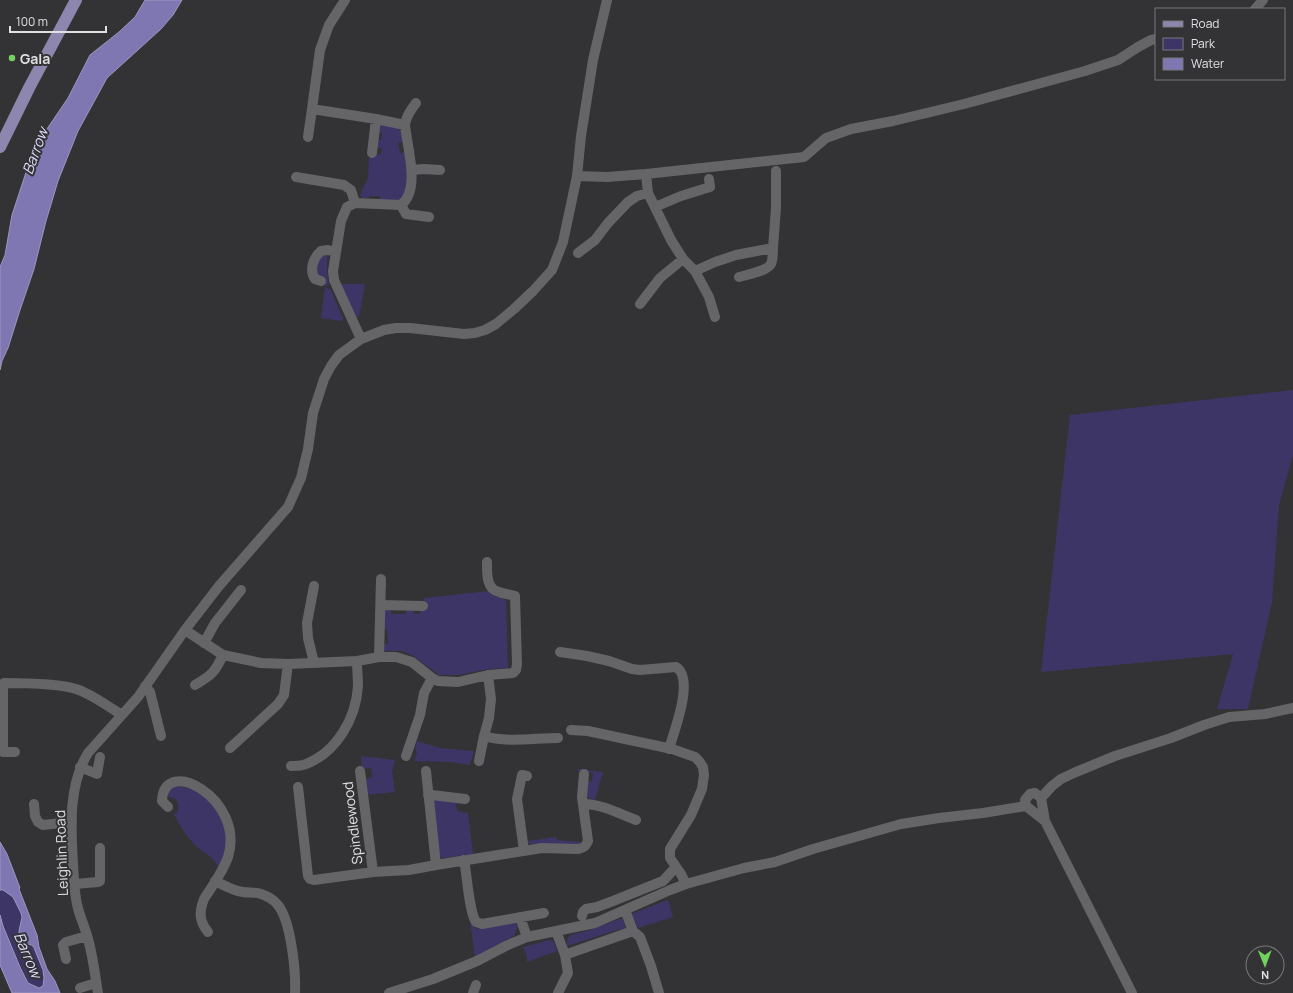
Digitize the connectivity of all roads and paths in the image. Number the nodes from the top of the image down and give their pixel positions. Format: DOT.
graph roads {
  1 [pos="76,0"];
  2 [pos="345,0"];
  3 [pos="607,0"];
  4 [pos="1263,0"];
  5 [pos="1256,8"];
  6 [pos="1155,39"];
  7 [pos="416,103"];
  8 [pos="312,109"];
  9 [pos="376,119"];
  10 [pos="404,125"];
  11 [pos="308,137"];
  12 [pos="0,144"];
  13 [pos="372,153"];
  14 [pos="412,170"];
  15 [pos="440,170"];
  16 [pos="776,170"];
  17 [pos="646,174"];
  18 [pos="296,176"];
  19 [pos="577,176"];
  20 [pos="709,179"];
  21 [pos="648,193"];
  22 [pos="355,204"];
  23 [pos="401,205"];
  24 [pos="655,207"];
  25 [pos="430,217"];
  26 [pos="773,248"];
  27 [pos="336,252"];
  28 [pos="578,253"];
  29 [pos="683,259"];
  30 [pos="695,271"];
  31 [pos="739,277"];
  32 [pos="321,281"];
  33 [pos="640,304"];
  34 [pos="715,317"];
  35 [pos="361,339"];
  36 [pos="487,562"];
  37 [pos="381,579"];
  38 [pos="314,586"];
  39 [pos="241,590"];
  40 [pos="381,605"];
  41 [pos="423,606"];
  42 [pos="185,630"];
  43 [pos="204,643"];
  44 [pos="560,652"];
  45 [pos="223,655"];
  46 [pos="379,657"];
  47 [pos="357,661"];
  48 [pos="314,662"];
  49 [pos="288,664"];
  50 [pos="488,675"];
  51 [pos="432,678"];
  52 [pos="195,685"];
  53 [pos="145,686"];
  54 [pos="1293,708"];
  55 [pos="119,719"];
  56 [pos="571,730"];
  57 [pos="161,736"];
  58 [pos="484,736"];
  59 [pos="558,738"];
  60 [pos="230,748"];
  61 [pos="669,749"];
  62 [pos="15,752"];
  63 [pos="406,756"];
  64 [pos="100,757"];
  65 [pos="479,762"];
  66 [pos="291,766"];
  67 [pos="80,767"];
  68 [pos="360,771"];
  69 [pos="426,771"];
  70 [pos="584,774"];
  71 [pos="527,776"];
  72 [pos="298,787"];
  73 [pos="428,795"];
  74 [pos="465,799"];
  75 [pos="1042,800"];
  76 [pos="34,804"];
  77 [pos="583,804"];
  78 [pos="168,807"];
  79 [pos="1029,808"];
  80 [pos="636,820"];
  81 [pos="1044,821"];
  82 [pos="72,822"];
  83 [pos="100,848"];
  84 [pos="524,850"];
  85 [pos="464,860"];
  86 [pos="436,864"];
  87 [pos="676,867"];
  88 [pos="372,872"];
  89 [pos="215,881"];
  90 [pos="75,884"];
  91 [pos="686,884"];
  92 [pos="625,910"];
  93 [pos="544,913"];
  94 [pos="582,916"];
  95 [pos="520,917"];
  96 [pos="556,931"];
  97 [pos="633,931"];
  98 [pos="208,932"];
  99 [pos="87,936"];
  100 [pos="527,937"];
  101 [pos="570,953"];
  102 [pos="66,959"];
  103 [pos="80,988"];
  104 [pos="97,988"];
  105 [pos="295,993"];
  106 [pos="389,993"];
  107 [pos="558,993"];
  108 [pos="659,993"];
  109 [pos="1132,993"];
  1 -- 12 [label="main road"];
  2 -- 8 [label="street"];
  3 -- 19 [label="street, Leighlin Road"];
  4 -- 5 [label="street"];
  6 -- 17 [label="street"];
  7 -- 10 [label="street"];
  8 -- 9 [label="street"];
  8 -- 11 [label="street"];
  9 -- 10 [label="street"];
  9 -- 13 [label="street"];
  10 -- 14 [label="street"];
  14 -- 15 [label="street"];
  14 -- 23 [label="street"];
  16 -- 26 [label="street"];
  17 -- 19 [label="street"];
  17 -- 21 [label="street"];
  18 -- 22 [label="street"];
  19 -- 35 [label="street, Leighlin Road"];
  20 -- 24 [label="street"];
  21 -- 24 [label="street"];
  21 -- 28 [label="street"];
  22 -- 23 [label="street"];
  22 -- 27 [label="street"];
  23 -- 25 [label="street"];
  24 -- 29 [label="street"];
  26 -- 30 [label="street"];
  26 -- 31 [label="street"];
  27 -- 32 [label="street"];
  27 -- 35 [label="street"];
  29 -- 30 [label="street"];
  29 -- 33 [label="street"];
  30 -- 34 [label="street"];
  35 -- 42 [label="street, Leighlin Road"];
  36 -- 50 [label="street"];
  37 -- 40 [label="street"];
  38 -- 48 [label="street"];
  39 -- 43 [label="street"];
  40 -- 41 [label="street"];
  40 -- 46 [label="street"];
  42 -- 43 [label="street"];
  42 -- 53 [label="street, Leighlin Road"];
  43 -- 45 [label="street"];
  44 -- 61 [label="street"];
  45 -- 49 [label="street"];
  45 -- 52 [label="street"];
  46 -- 47 [label="street"];
  46 -- 51 [label="street"];
  47 -- 48 [label="street"];
  47 -- 66 [label="street"];
  48 -- 49 [label="street"];
  49 -- 60 [label="street"];
  50 -- 51 [label="street"];
  50 -- 58 [label="street"];
  51 -- 63 [label="street"];
  53 -- 55 [label="street, Leighlin Road"];
  53 -- 57 [label="street"];
  54 -- 75 [label="street"];
  55 -- 62 [label="street"];
  55 -- 67 [label="street, Leighlin Road"];
  56 -- 61 [label="street"];
  58 -- 59 [label="street"];
  58 -- 65 [label="street"];
  61 -- 87 [label="street"];
  64 -- 67 [label="street"];
  67 -- 82 [label="street, Leighlin Road"];
  68 -- 88 [label="street, Spindlewood"];
  69 -- 73 [label="street"];
  70 -- 77 [label="street, Spindlewood"];
  71 -- 84 [label="street"];
  72 -- 88 [label="street, Spindlewood"];
  73 -- 74 [label="street"];
  73 -- 86 [label="street"];
  75 -- 79 [label="street"];
  75 -- 79 [label="street"];
  75 -- 81 [label="street"];
  76 -- 82 [label="street"];
  77 -- 80 [label="street"];
  77 -- 84 [label="street, Spindlewood"];
  78 -- 89 [label="street"];
  79 -- 81 [label="street"];
  79 -- 91 [label="street"];
  81 -- 109 [label="street"];
  82 -- 90 [label="street, Leighlin Road"];
  83 -- 90 [label="street"];
  84 -- 85 [label="street, Spindlewood"];
  85 -- 86 [label="street, Spindlewood"];
  85 -- 95 [label="street"];
  86 -- 88 [label="street, Spindlewood"];
  87 -- 91 [label="street"];
  87 -- 94 [label="street"];
  89 -- 98 [label="street"];
  89 -- 105 [label="street"];
  90 -- 99 [label="street, Leighlin Road"];
  91 -- 92 [label="street"];
  92 -- 96 [label="street"];
  92 -- 97 [label="street"];
  93 -- 95 [label="street"];
  95 -- 100 [label="street"];
  96 -- 100 [label="street"];
  96 -- 107 [label="street"];
  97 -- 101 [label="street"];
  97 -- 108 [label="street"];
  99 -- 102 [label="street"];
  99 -- 104 [label="street, Leighlin Road"];
  100 -- 106 [label="street"];
  103 -- 104 [label="street"];
}
